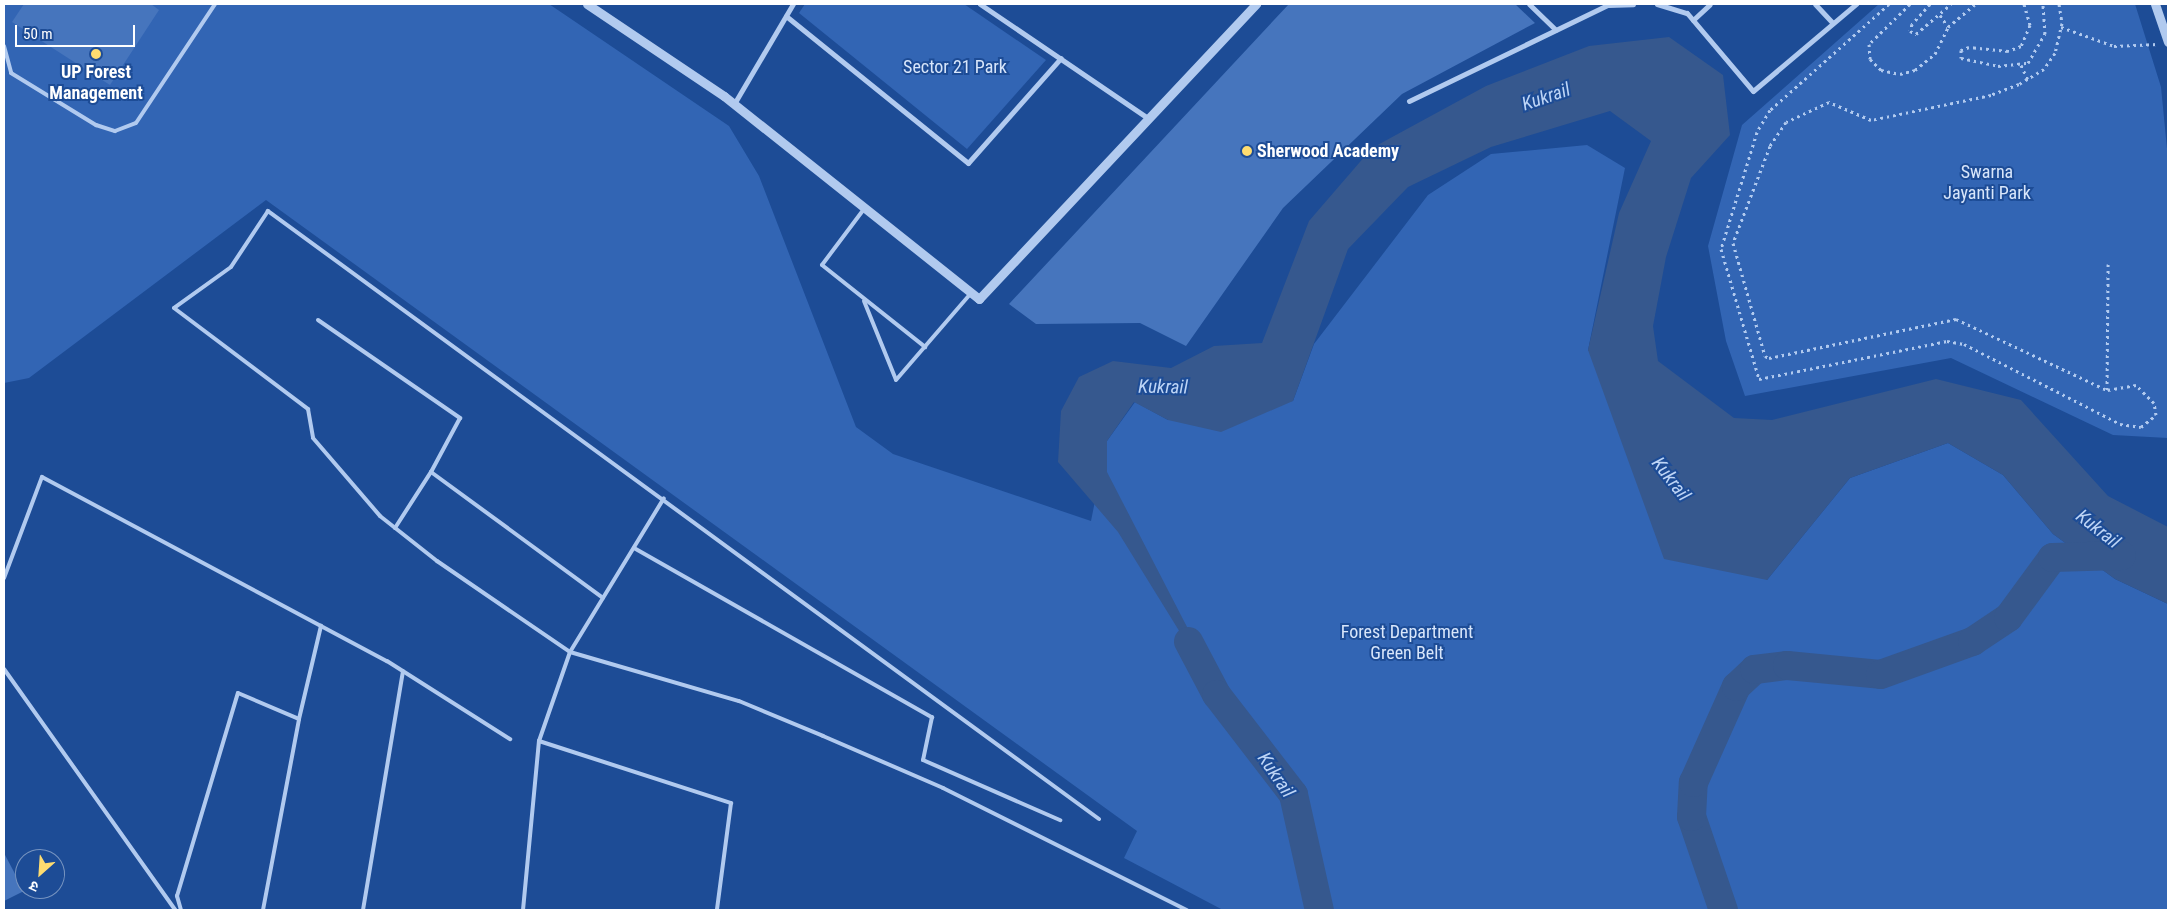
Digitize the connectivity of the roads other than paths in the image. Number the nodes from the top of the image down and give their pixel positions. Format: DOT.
graph roads {
  1 [pos="215,4"];
  2 [pos="587,4"];
  3 [pos="793,4"];
  4 [pos="980,4"];
  5 [pos="1256,4"];
  6 [pos="1529,4"];
  7 [pos="1633,4"];
  8 [pos="1656,4"];
  9 [pos="1710,4"];
  10 [pos="1815,4"];
  11 [pos="1856,4"];
  12 [pos="2154,4"];
  13 [pos="786,16"];
  14 [pos="1693,20"];
  15 [pos="1833,23"];
  16 [pos="1556,30"];
  17 [pos="2168,42"];
  18 [pos="4,46"];
  19 [pos="1061,58"];
  20 [pos="1409,101"];
  21 [pos="734,104"];
  22 [pos="1148,118"];
  23 [pos="865,208"];
  24 [pos="971,293"];
  25 [pos="863,299"];
  26 [pos="318,320"];
  27 [pos="925,346"];
  28 [pos="431,472"];
  29 [pos="664,498"];
  30 [pos="395,528"];
  31 [pos="634,548"];
  32 [pos="4,578"];
  33 [pos="603,598"];
  34 [pos="321,626"];
  35 [pos="570,652"];
  36 [pos="4,669"];
  37 [pos="403,671"];
  38 [pos="299,719"];
  39 [pos="510,739"];
  40 [pos="539,741"];
  41 [pos="1099,819"];
  42 [pos="1060,820"];
  43 [pos="175,910"];
  44 [pos="181,910"];
  45 [pos="263,910"];
  46 [pos="363,910"];
  47 [pos="522,910"];
  48 [pos="717,910"];
  49 [pos="1187,910"];
  1 -- 18 [label="lane"];
  2 -- 21 [label="street"];
  3 -- 13 [label="street"];
  4 -- 19 [label="street"];
  5 -- 22 [label="street"];
  6 -- 16 [label="street"];
  7 -- 16 [label="street"];
  8 -- 14 [label="street"];
  9 -- 14 [label="street"];
  10 -- 15 [label="street"];
  11 -- 15 [label="street"];
  12 -- 17 [label="street"];
  13 -- 19 [label="street"];
  13 -- 21 [label="street"];
  14 -- 15 [label="street"];
  16 -- 20 [label="street"];
  19 -- 22 [label="street"];
  21 -- 23 [label="street"];
  22 -- 24 [label="street"];
  23 -- 24 [label="street"];
  23 -- 25 [label="lane"];
  24 -- 27 [label="lane"];
  25 -- 27 [label="lane"];
  25 -- 27 [label="lane"];
  26 -- 28 [label="lane"];
  28 -- 30 [label="lane"];
  28 -- 33 [label="lane"];
  29 -- 30 [label="lane"];
  29 -- 31 [label="lane"];
  29 -- 41 [label="lane"];
  30 -- 35 [label="lane"];
  31 -- 33 [label="lane"];
  31 -- 42 [label="lane"];
  32 -- 34 [label="lane"];
  33 -- 35 [label="lane"];
  34 -- 37 [label="lane"];
  34 -- 38 [label="lane"];
  35 -- 40 [label="lane"];
  35 -- 49 [label="lane"];
  36 -- 43 [label="lane"];
  37 -- 39 [label="lane"];
  37 -- 46 [label="lane"];
  38 -- 44 [label="lane"];
  38 -- 45 [label="lane"];
  40 -- 47 [label="lane"];
  40 -- 48 [label="lane"];
}
